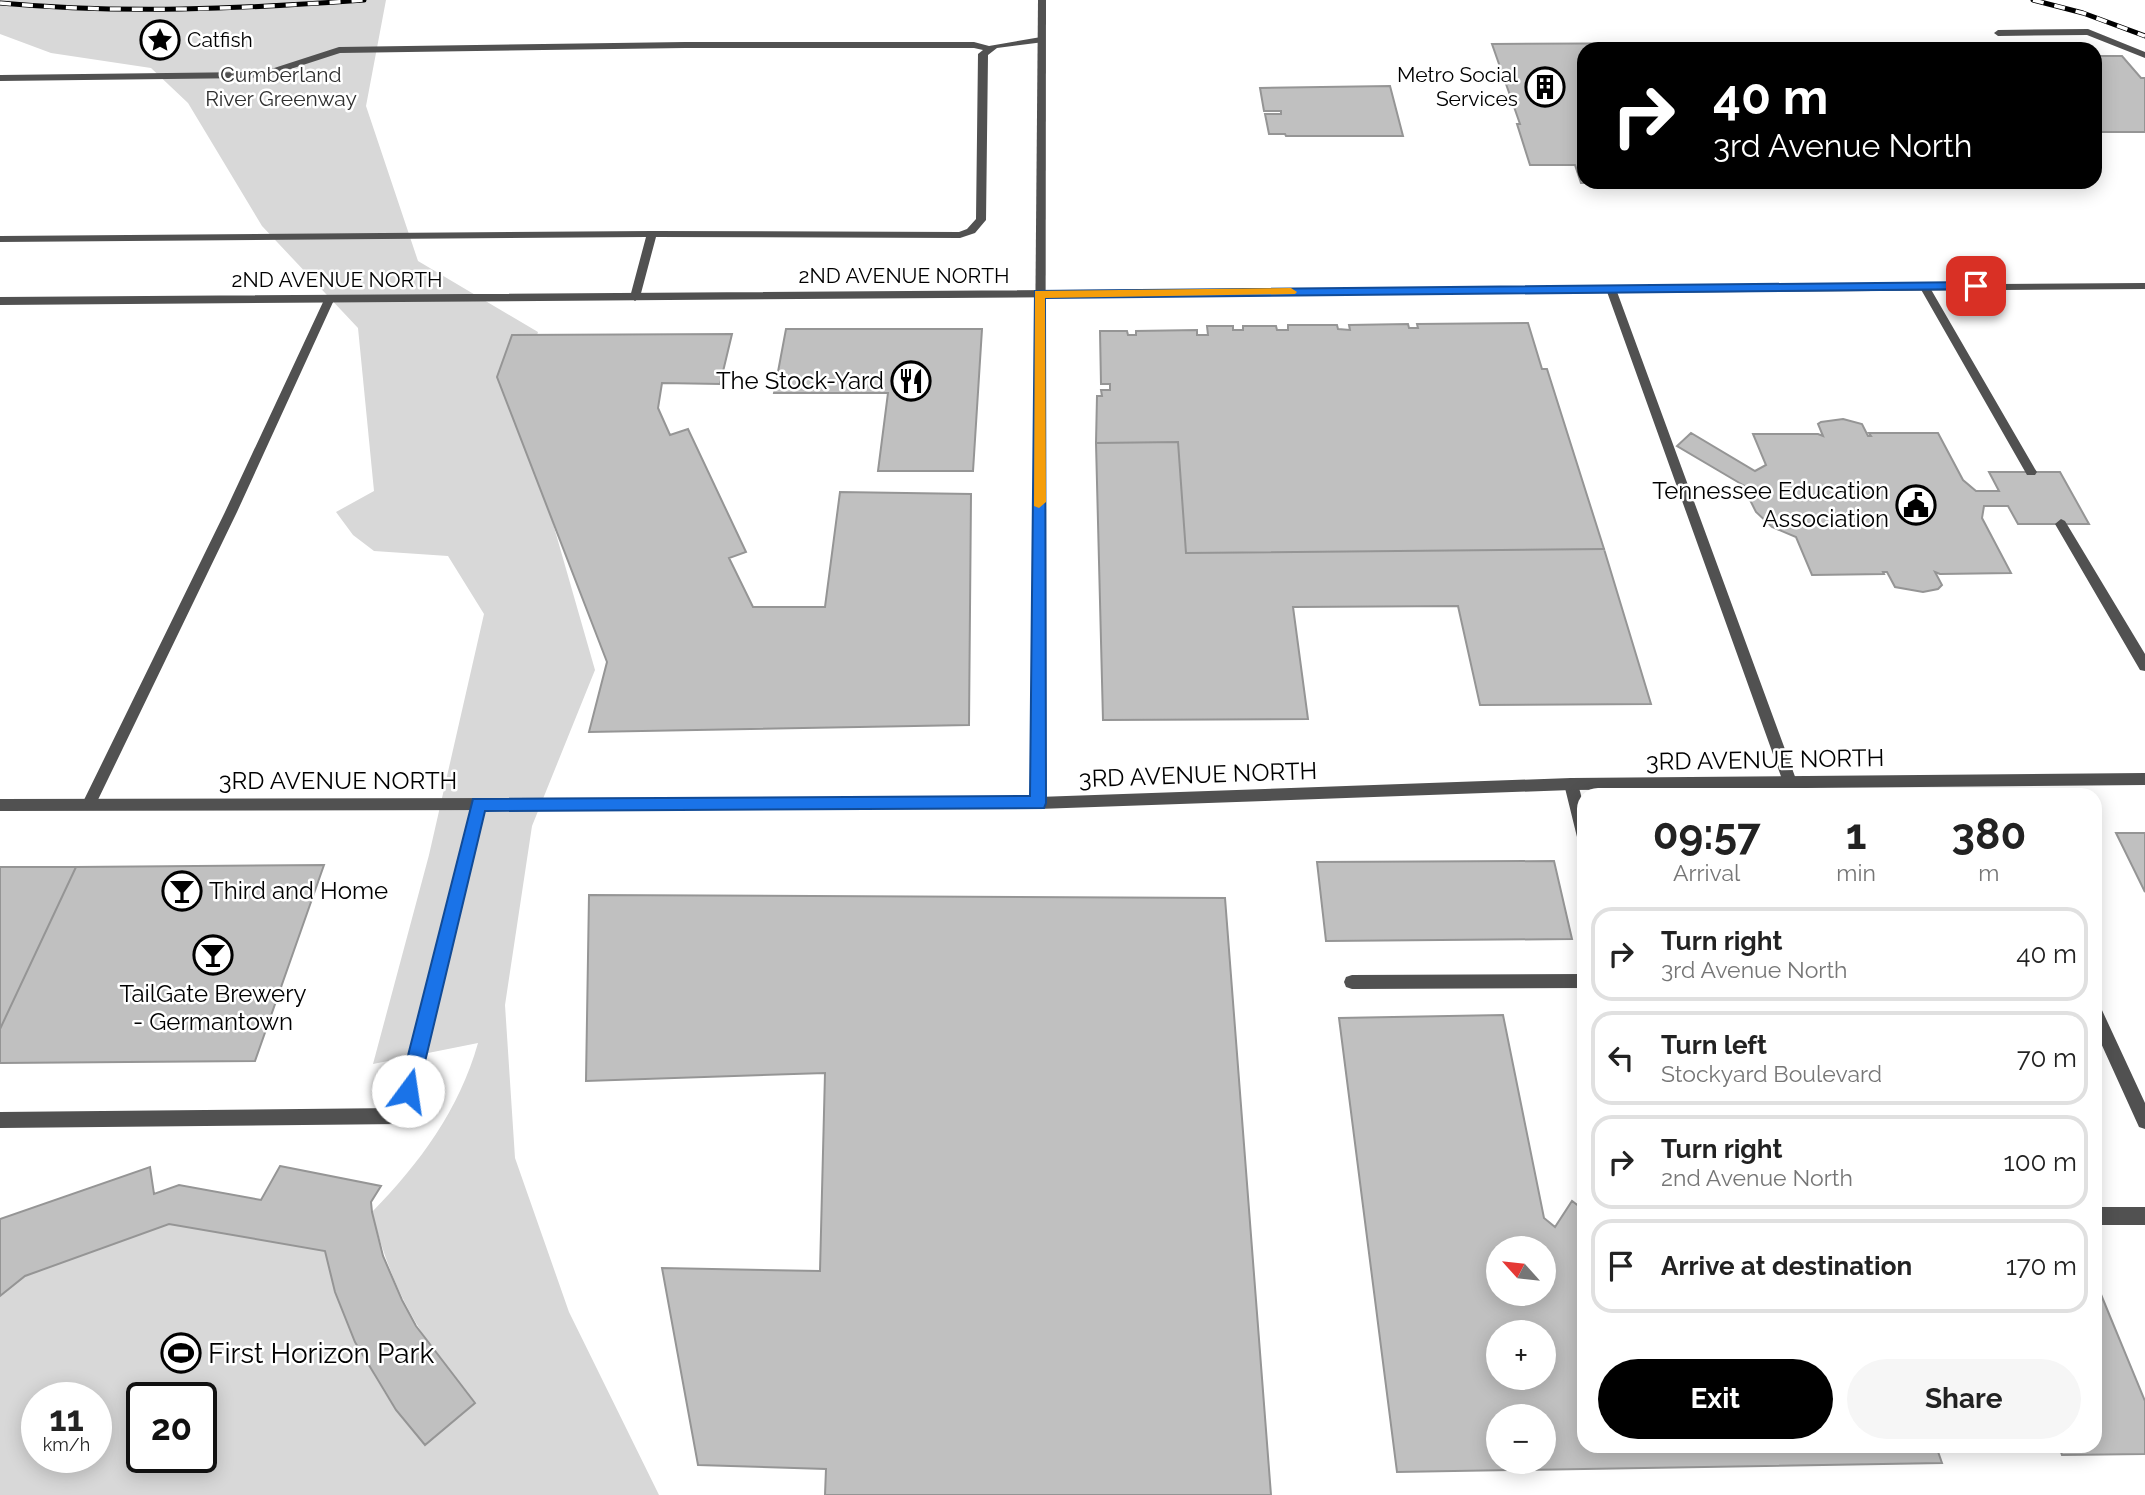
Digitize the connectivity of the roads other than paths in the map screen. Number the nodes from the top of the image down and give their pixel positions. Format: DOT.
graph roads {
  1 [pos="1042,0"];
  2 [pos="1998,33"];
  3 [pos="1041,40"];
  4 [pos="990,49"];
  5 [pos="2145,55"];
  6 [pos="0,78"];
  7 [pos="652,234"];
  8 [pos="0,239"];
  9 [pos="1924,286"];
  10 [pos="2145,286"];
  11 [pos="1611,289"];
  12 [pos="1039,294"];
  13 [pos="635,297"];
  14 [pos="329,300"];
  15 [pos="0,301"];
  16 [pos="2031,472"];
  17 [pos="2061,524"];
  18 [pos="2145,666"];
  19 [pos="2145,779"];
  20 [pos="1790,782"];
  21 [pos="1571,784"];
  22 [pos="1990,788"];
  23 [pos="1038,803"];
  24 [pos="89,804"];
  25 [pos="479,804"];
  26 [pos="0,805"];
  27 [pos="1577,808"];
  28 [pos="1577,981"];
  29 [pos="1352,982"];
  30 [pos="2102,1028"];
  31 [pos="0,1120"];
  32 [pos="2145,1121"];
  33 [pos="2102,1216"];
  34 [pos="2145,1216"];
  1 -- 3 [label="street"];
  2 -- 5 [label="street"];
  3 -- 4 [label="street"];
  3 -- 12 [label="street"];
  4 -- 6 [label="street"];
  4 -- 7 [label="street"];
  7 -- 8 [label="street"];
  7 -- 13 [label="street"];
  9 -- 10 [label="street, 2ND AVENUE NORTH"];
  9 -- 11 [label="street, 2ND AVENUE NORTH"];
  9 -- 16 [label="street"];
  11 -- 12 [label="street, 2ND AVENUE NORTH"];
  11 -- 20 [label="street"];
  12 -- 13 [label="street, 2ND AVENUE NORTH"];
  12 -- 23 [label="street"];
  13 -- 14 [label="street, 2ND AVENUE NORTH"];
  14 -- 15 [label="street, 2ND AVENUE NORTH"];
  14 -- 24 [label="street"];
  17 -- 18 [label="street"];
  19 -- 22 [label="street, 3RD AVENUE NORTH"];
  20 -- 21 [label="street, 3RD AVENUE NORTH"];
  20 -- 22 [label="street, 3RD AVENUE NORTH"];
  21 -- 23 [label="street, 3RD AVENUE NORTH"];
  21 -- 27 [label="street"];
  23 -- 25 [label="street, 3RD AVENUE NORTH"];
  24 -- 25 [label="street, 3RD AVENUE NORTH"];
  24 -- 26 [label="street, 3RD AVENUE NORTH"];
  25 -- 31 [label="street"];
  28 -- 29 [label="street"];
  30 -- 32 [label="street"];
  33 -- 34 [label="street"];
}
